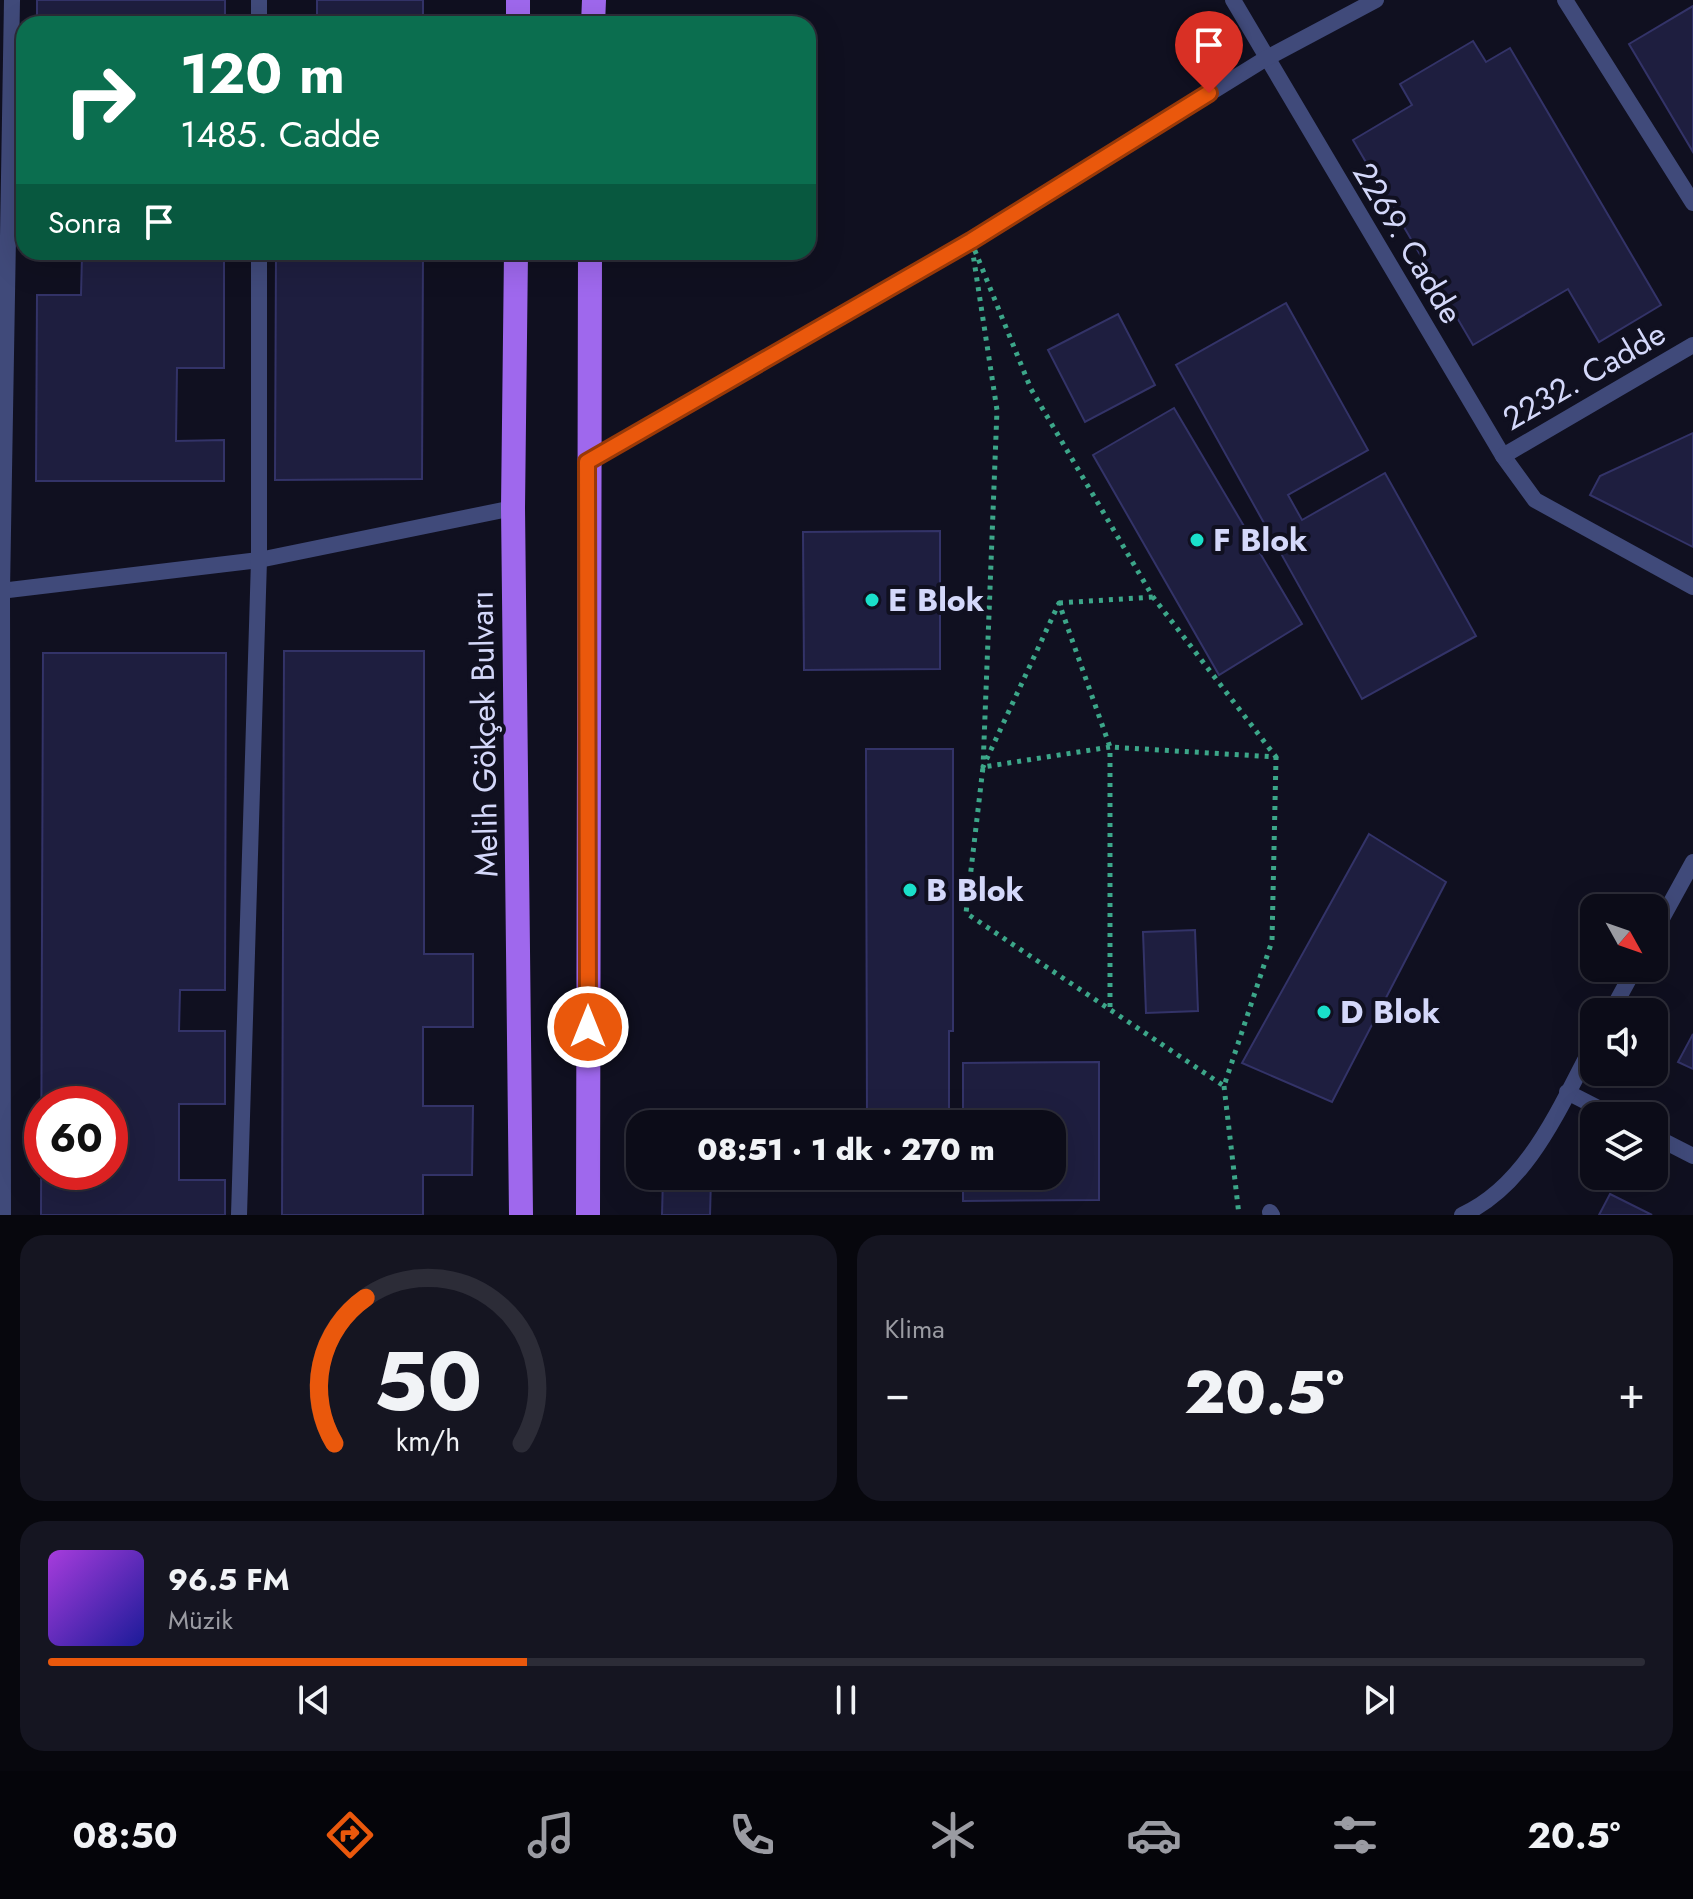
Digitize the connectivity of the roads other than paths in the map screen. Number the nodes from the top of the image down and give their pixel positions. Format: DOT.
graph roads {
  1 [pos="12,0"];
  2 [pos="1233,0"];
  3 [pos="1376,0"];
  4 [pos="1565,0"];
  5 [pos="1265,59"];
  6 [pos="1693,203"];
  7 [pos="259,260"];
  8 [pos="516,260"];
  9 [pos="590,260"];
  10 [pos="1693,345"];
  11 [pos="1503,456"];
  12 [pos="587,462"];
  13 [pos="513,508"];
  14 [pos="259,560"];
  15 [pos="1693,587"];
  16 [pos="1,591"];
  17 [pos="1691,872"];
  18 [pos="1668,910"];
  19 [pos="1580,1068"];
  20 [pos="1567,1092"];
  21 [pos="1587,1102"];
  22 [pos="1668,1143"];
  23 [pos="1693,1156"];
  24 [pos="3,1215"];
  25 [pos="239,1215"];
  26 [pos="521,1215"];
  27 [pos="588,1215"];
  28 [pos="1462,1215"];
  1 -- 16 [label="street"];
  2 -- 5 [label="street, 2269. Cadde"];
  3 -- 5 [label="street"];
  4 -- 6 [label="street"];
  5 -- 11 [label="street, 2269. Cadde"];
  5 -- 12 [label="street"];
  7 -- 14 [label="street"];
  8 -- 13 [label="main road, Melih Gökçek Bulvarı"];
  9 -- 12 [label="main road"];
  10 -- 11 [label="street, 2232. Cadde"];
  11 -- 15 [label="street, 2269. Cadde"];
  12 -- 27 [label="main road"];
  13 -- 14 [label="street"];
  13 -- 26 [label="main road, Melih Gökçek Bulvarı"];
  14 -- 16 [label="street"];
  14 -- 25 [label="street"];
  16 -- 24 [label="street"];
  17 -- 18 [label="street"];
  19 -- 20 [label="street"];
  20 -- 21 [label="street"];
  20 -- 28 [label="street"];
  22 -- 23 [label="street"];
}
